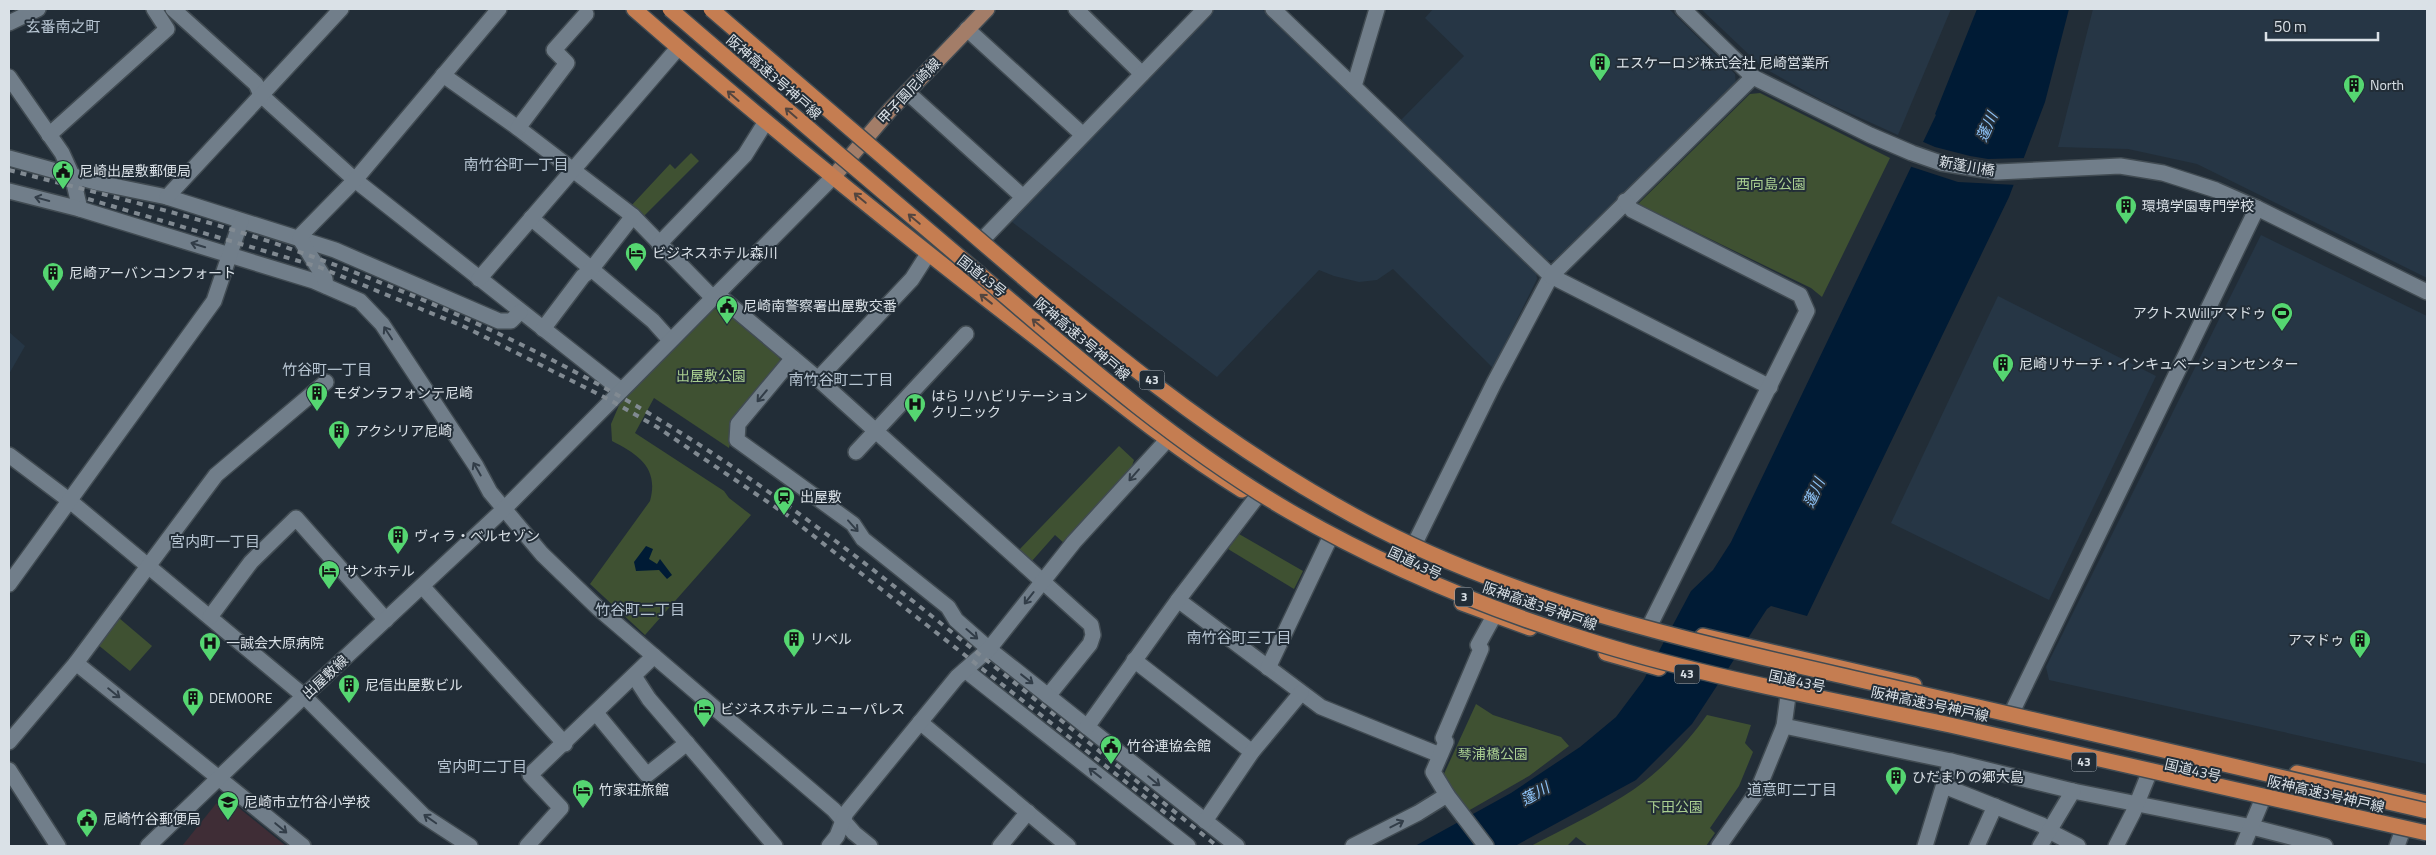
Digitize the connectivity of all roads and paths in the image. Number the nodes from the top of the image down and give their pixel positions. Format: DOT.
graph roads {
  1 [pos="38,9"];
  2 [pos="154,9"];
  3 [pos="173,9"];
  4 [pos="342,9"];
  5 [pos="499,9"];
  6 [pos="634,9"];
  7 [pos="670,9"];
  8 [pos="711,9"];
  9 [pos="715,9"];
  10 [pos="987,9"];
  11 [pos="1076,9"];
  12 [pos="1205,9"];
  13 [pos="1272,9"];
  14 [pos="1376,9"];
  15 [pos="1683,9"];
  16 [pos="586,14"];
  17 [pos="9,23"];
  18 [pos="967,29"];
  19 [pos="678,48"];
  20 [pos="1142,74"];
  21 [pos="443,75"];
  22 [pos="9,77"];
  23 [pos="1753,77"];
  24 [pos="1354,86"];
  25 [pos="907,92"];
  26 [pos="261,95"];
  27 [pos="764,123"];
  28 [pos="518,128"];
  29 [pos="49,135"];
  30 [pos="1083,135"];
  31 [pos="865,138"];
  32 [pos="9,158"];
  33 [pos="571,170"];
  34 [pos="72,175"];
  35 [pos="834,176"];
  36 [pos="355,180"];
  37 [pos="9,191"];
  38 [pos="1023,196"];
  39 [pos="167,197"];
  40 [pos="1625,201"];
  41 [pos="2257,208"];
  42 [pos="80,209"];
  43 [pos="633,216"];
  44 [pos="531,218"];
  45 [pos="242,220"];
  46 [pos="300,239"];
  47 [pos="983,239"];
  48 [pos="659,244"];
  49 [pos="928,254"];
  50 [pos="230,255"];
  51 [pos="592,269"];
  52 [pos="1551,276"];
  53 [pos="479,279"];
  54 [pos="326,286"];
  55 [pos="2427,292"];
  56 [pos="715,296"];
  57 [pos="520,312"];
  58 [pos="543,330"];
  59 [pos="966,334"];
  60 [pos="670,340"];
  61 [pos="793,358"];
  62 [pos="818,379"];
  63 [pos="326,382"];
  64 [pos="1770,387"];
  65 [pos="621,390"];
  66 [pos="876,432"];
  67 [pos="1168,439"];
  68 [pos="856,452"];
  69 [pos="9,455"];
  70 [pos="1256,498"];
  71 [pos="70,501"];
  72 [pos="503,510"];
  73 [pos="1329,540"];
  74 [pos="1415,543"];
  75 [pos="148,565"];
  76 [pos="1042,582"];
  77 [pos="9,584"];
  78 [pos="422,586"];
  79 [pos="1178,600"];
  80 [pos="1494,616"];
  81 [pos="210,617"];
  82 [pos="386,620"];
  83 [pos="1658,625"];
  84 [pos="989,649"];
  85 [pos="654,656"];
  86 [pos="1134,660"];
  87 [pos="76,662"];
  88 [pos="1268,668"];
  89 [pos="965,670"];
  90 [pos="634,676"];
  91 [pos="1301,692"];
  92 [pos="304,696"];
  93 [pos="1048,696"];
  94 [pos="1788,696"];
  95 [pos="2014,708"];
  96 [pos="596,713"];
  97 [pos="920,722"];
  98 [pos="1784,726"];
  99 [pos="1087,727"];
  100 [pos="9,742"];
  101 [pos="687,743"];
  102 [pos="564,744"];
  103 [pos="1252,752"];
  104 [pos="1440,755"];
  105 [pos="1951,761"];
  106 [pos="9,770"];
  107 [pos="2148,776"];
  108 [pos="220,777"];
  109 [pos="1944,786"];
  110 [pos="2072,791"];
  111 [pos="1447,795"];
  112 [pos="2261,803"];
  113 [pos="2427,803"];
  114 [pos="2136,804"];
  115 [pos="1995,806"];
  116 [pos="2427,810"];
  117 [pos="1028,812"];
  118 [pos="843,821"];
  119 [pos="1204,821"];
  120 [pos="2252,827"];
  121 [pos="2049,831"];
  122 [pos="2427,833"];
  123 [pos="2399,840"];
  124 [pos="2427,840"];
  125 [pos="1723,845"];
  126 [pos="58,846"];
  127 [pos="148,846"];
  128 [pos="303,846"];
  129 [pos="470,846"];
  130 [pos="527,846"];
  131 [pos="775,846"];
  132 [pos="829,846"];
  133 [pos="870,846"];
  134 [pos="1000,846"];
  135 [pos="1068,846"];
  136 [pos="1188,846"];
  137 [pos="1237,846"];
  138 [pos="1354,846"];
  139 [pos="1486,846"];
  140 [pos="1925,846"];
  141 [pos="1976,846"];
  142 [pos="2040,846"];
  143 [pos="2078,846"];
  144 [pos="2116,846"];
  145 [pos="2243,846"];
  146 [pos="2325,846"];
  1 -- 17 [label="street"];
  2 -- 29 [label="street"];
  3 -- 26 [label="street"];
  4 -- 26 [label="street"];
  5 -- 21 [label="street"];
  6 -- 19 [label="highway, 国道43号 / 43"];
  122 -- 7 [label="highway, 阪神高速3号神戸線 / 3, one-way, bridge"];
  8 -- 116 [label="highway, 阪神高速3号神戸線 / 3, bridge"];
  9 -- 31 [label="highway, 国道43号 / 43"];
  10 -- 18 [label="main road, 甲子園尼崎線"];
  11 -- 20 [label="street"];
  12 -- 20 [label="street"];
  13 -- 24 [label="street"];
  14 -- 24 [label="street"];
  15 -- 23 [label="street, 新蓬川橋"];
  16 -- 28 [label="street"];
  18 -- 25 [label="main road, 甲子園尼崎線"];
  18 -- 30 [label="street"];
  27 -- 19 [label="highway, 国道43号 / 43, one-way"];
  19 -- 33 [label="street"];
  20 -- 30 [label="street"];
  21 -- 28 [label="street"];
  21 -- 36 [label="street"];
  22 -- 29 [label="street"];
  23 -- 40 [label="street"];
  23 -- 41 [label="street, 新蓬川橋"];
  24 -- 52 [label="street"];
  25 -- 31 [label="main road, 甲子園尼崎線"];
  25 -- 38 [label="street"];
  26 -- 36 [label="street"];
  26 -- 39 [label="street"];
  27 -- 35 [label="highway, 国道43号 / 43"];
  27 -- 48 [label="street"];
  28 -- 33 [label="street"];
  29 -- 34 [label="street"];
  30 -- 38 [label="street"];
  31 -- 35 [label="main road, 甲子園尼崎線"];
  31 -- 47 [label="highway, 国道43号 / 43"];
  32 -- 34 [label="street"];
  33 -- 43 [label="street"];
  33 -- 44 [label="street"];
  34 -- 39 [label="street"];
  34 -- 42 [label="street"];
  49 -- 35 [label="highway, 国道43号 / 43, one-way"];
  35 -- 56 [label="street, 出屋敷線"];
  36 -- 46 [label="street"];
  36 -- 53 [label="street"];
  42 -- 37 [label="street, one-way"];
  38 -- 47 [label="street"];
  39 -- 45 [label="street"];
  40 -- 52 [label="street"];
  40 -- 64 [label="street"];
  41 -- 55 [label="street, 新蓬川橋"];
  41 -- 95 [label="street"];
  50 -- 42 [label="street, one-way"];
  43 -- 48 [label="street"];
  43 -- 51 [label="street"];
  44 -- 51 [label="street"];
  44 -- 53 [label="street"];
  45 -- 46 [label="street"];
  45 -- 50 [label="street"];
  46 -- 54 [label="street"];
  46 -- 57 [label="street"];
  47 -- 74 [label="highway, 国道43号 / 43"];
  48 -- 56 [label="street"];
  49 -- 62 [label="street"];
  67 -- 49 [label="highway, 国道43号 / 43, one-way"];
  50 -- 54 [label="street"];
  50 -- 71 [label="street"];
  51 -- 58 [label="street"];
  51 -- 60 [label="street"];
  52 -- 64 [label="street"];
  52 -- 74 [label="street"];
  53 -- 57 [label="street"];
  72 -- 54 [label="street, one-way"];
  56 -- 60 [label="street, 出屋敷線"];
  56 -- 61 [label="street"];
  57 -- 58 [label="street"];
  58 -- 65 [label="street"];
  59 -- 66 [label="street"];
  60 -- 65 [label="street, 出屋敷線"];
  61 -- 62 [label="street"];
  61 -- 84 [label="street, one-way"];
  62 -- 66 [label="street"];
  63 -- 75 [label="street"];
  64 -- 83 [label="street"];
  65 -- 72 [label="street, 出屋敷線"];
  66 -- 68 [label="street"];
  66 -- 76 [label="street"];
  67 -- 70 [label="highway, 国道43号 / 43"];
  67 -- 76 [label="street, one-way"];
  69 -- 71 [label="street"];
  70 -- 73 [label="highway, 国道43号 / 43"];
  70 -- 79 [label="street"];
  71 -- 75 [label="street"];
  71 -- 77 [label="street"];
  72 -- 78 [label="street, 出屋敷線"];
  72 -- 85 [label="street"];
  73 -- 80 [label="highway, 国道43号 / 43"];
  73 -- 88 [label="street"];
  74 -- 83 [label="highway, 国道43号 / 43"];
  75 -- 81 [label="street"];
  75 -- 87 [label="street"];
  76 -- 84 [label="street, one-way"];
  76 -- 93 [label="street"];
  78 -- 82 [label="street, 出屋敷線"];
  78 -- 102 [label="street"];
  79 -- 86 [label="street"];
  79 -- 88 [label="street"];
  80 -- 94 [label="highway, 国道43号 / 43"];
  80 -- 104 [label="street"];
  81 -- 82 [label="street"];
  81 -- 92 [label="street"];
  82 -- 92 [label="street, 出屋敷線"];
  83 -- 95 [label="highway, 国道43号 / 43"];
  84 -- 89 [label="street"];
  84 -- 93 [label="street, one-way"];
  85 -- 90 [label="street"];
  85 -- 118 [label="street"];
  86 -- 99 [label="street"];
  86 -- 103 [label="street"];
  87 -- 100 [label="street"];
  87 -- 108 [label="street, one-way"];
  88 -- 91 [label="street"];
  89 -- 97 [label="street"];
  136 -- 89 [label="street, one-way"];
  90 -- 96 [label="street"];
  90 -- 101 [label="street"];
  91 -- 103 [label="street"];
  91 -- 104 [label="street"];
  92 -- 108 [label="street, 出屋敷線"];
  129 -- 92 [label="street, one-way"];
  93 -- 99 [label="street"];
  94 -- 98 [label="street"];
  94 -- 107 [label="highway, 国道43号 / 43"];
  95 -- 113 [label="highway, 国道43号 / 43"];
  96 -- 101 [label="street"];
  96 -- 102 [label="street"];
  97 -- 117 [label="street"];
  97 -- 118 [label="street"];
  98 -- 105 [label="street"];
  98 -- 125 [label="street"];
  99 -- 119 [label="street, one-way"];
  101 -- 131 [label="street"];
  102 -- 130 [label="street"];
  103 -- 119 [label="street"];
  104 -- 111 [label="street"];
  105 -- 109 [label="street"];
  105 -- 110 [label="street"];
  106 -- 126 [label="street"];
  107 -- 112 [label="highway, 国道43号 / 43"];
  107 -- 114 [label="street"];
  108 -- 127 [label="street, 出屋敷線"];
  108 -- 128 [label="street, one-way"];
  109 -- 115 [label="street"];
  109 -- 140 [label="street"];
  110 -- 114 [label="street"];
  110 -- 121 [label="street"];
  138 -- 111 [label="street, one-way"];
  111 -- 139 [label="street"];
  112 -- 120 [label="street"];
  112 -- 123 [label="highway, 国道43号 / 43"];
  114 -- 120 [label="street"];
  114 -- 144 [label="street"];
  115 -- 121 [label="street"];
  115 -- 141 [label="street"];
  117 -- 134 [label="street"];
  117 -- 135 [label="street"];
  118 -- 132 [label="street"];
  118 -- 133 [label="street"];
  119 -- 137 [label="street"];
  120 -- 145 [label="street"];
  120 -- 146 [label="street"];
  121 -- 142 [label="street"];
  121 -- 143 [label="street"];
  123 -- 124 [label="highway, 国道43号 / 43"];
}
